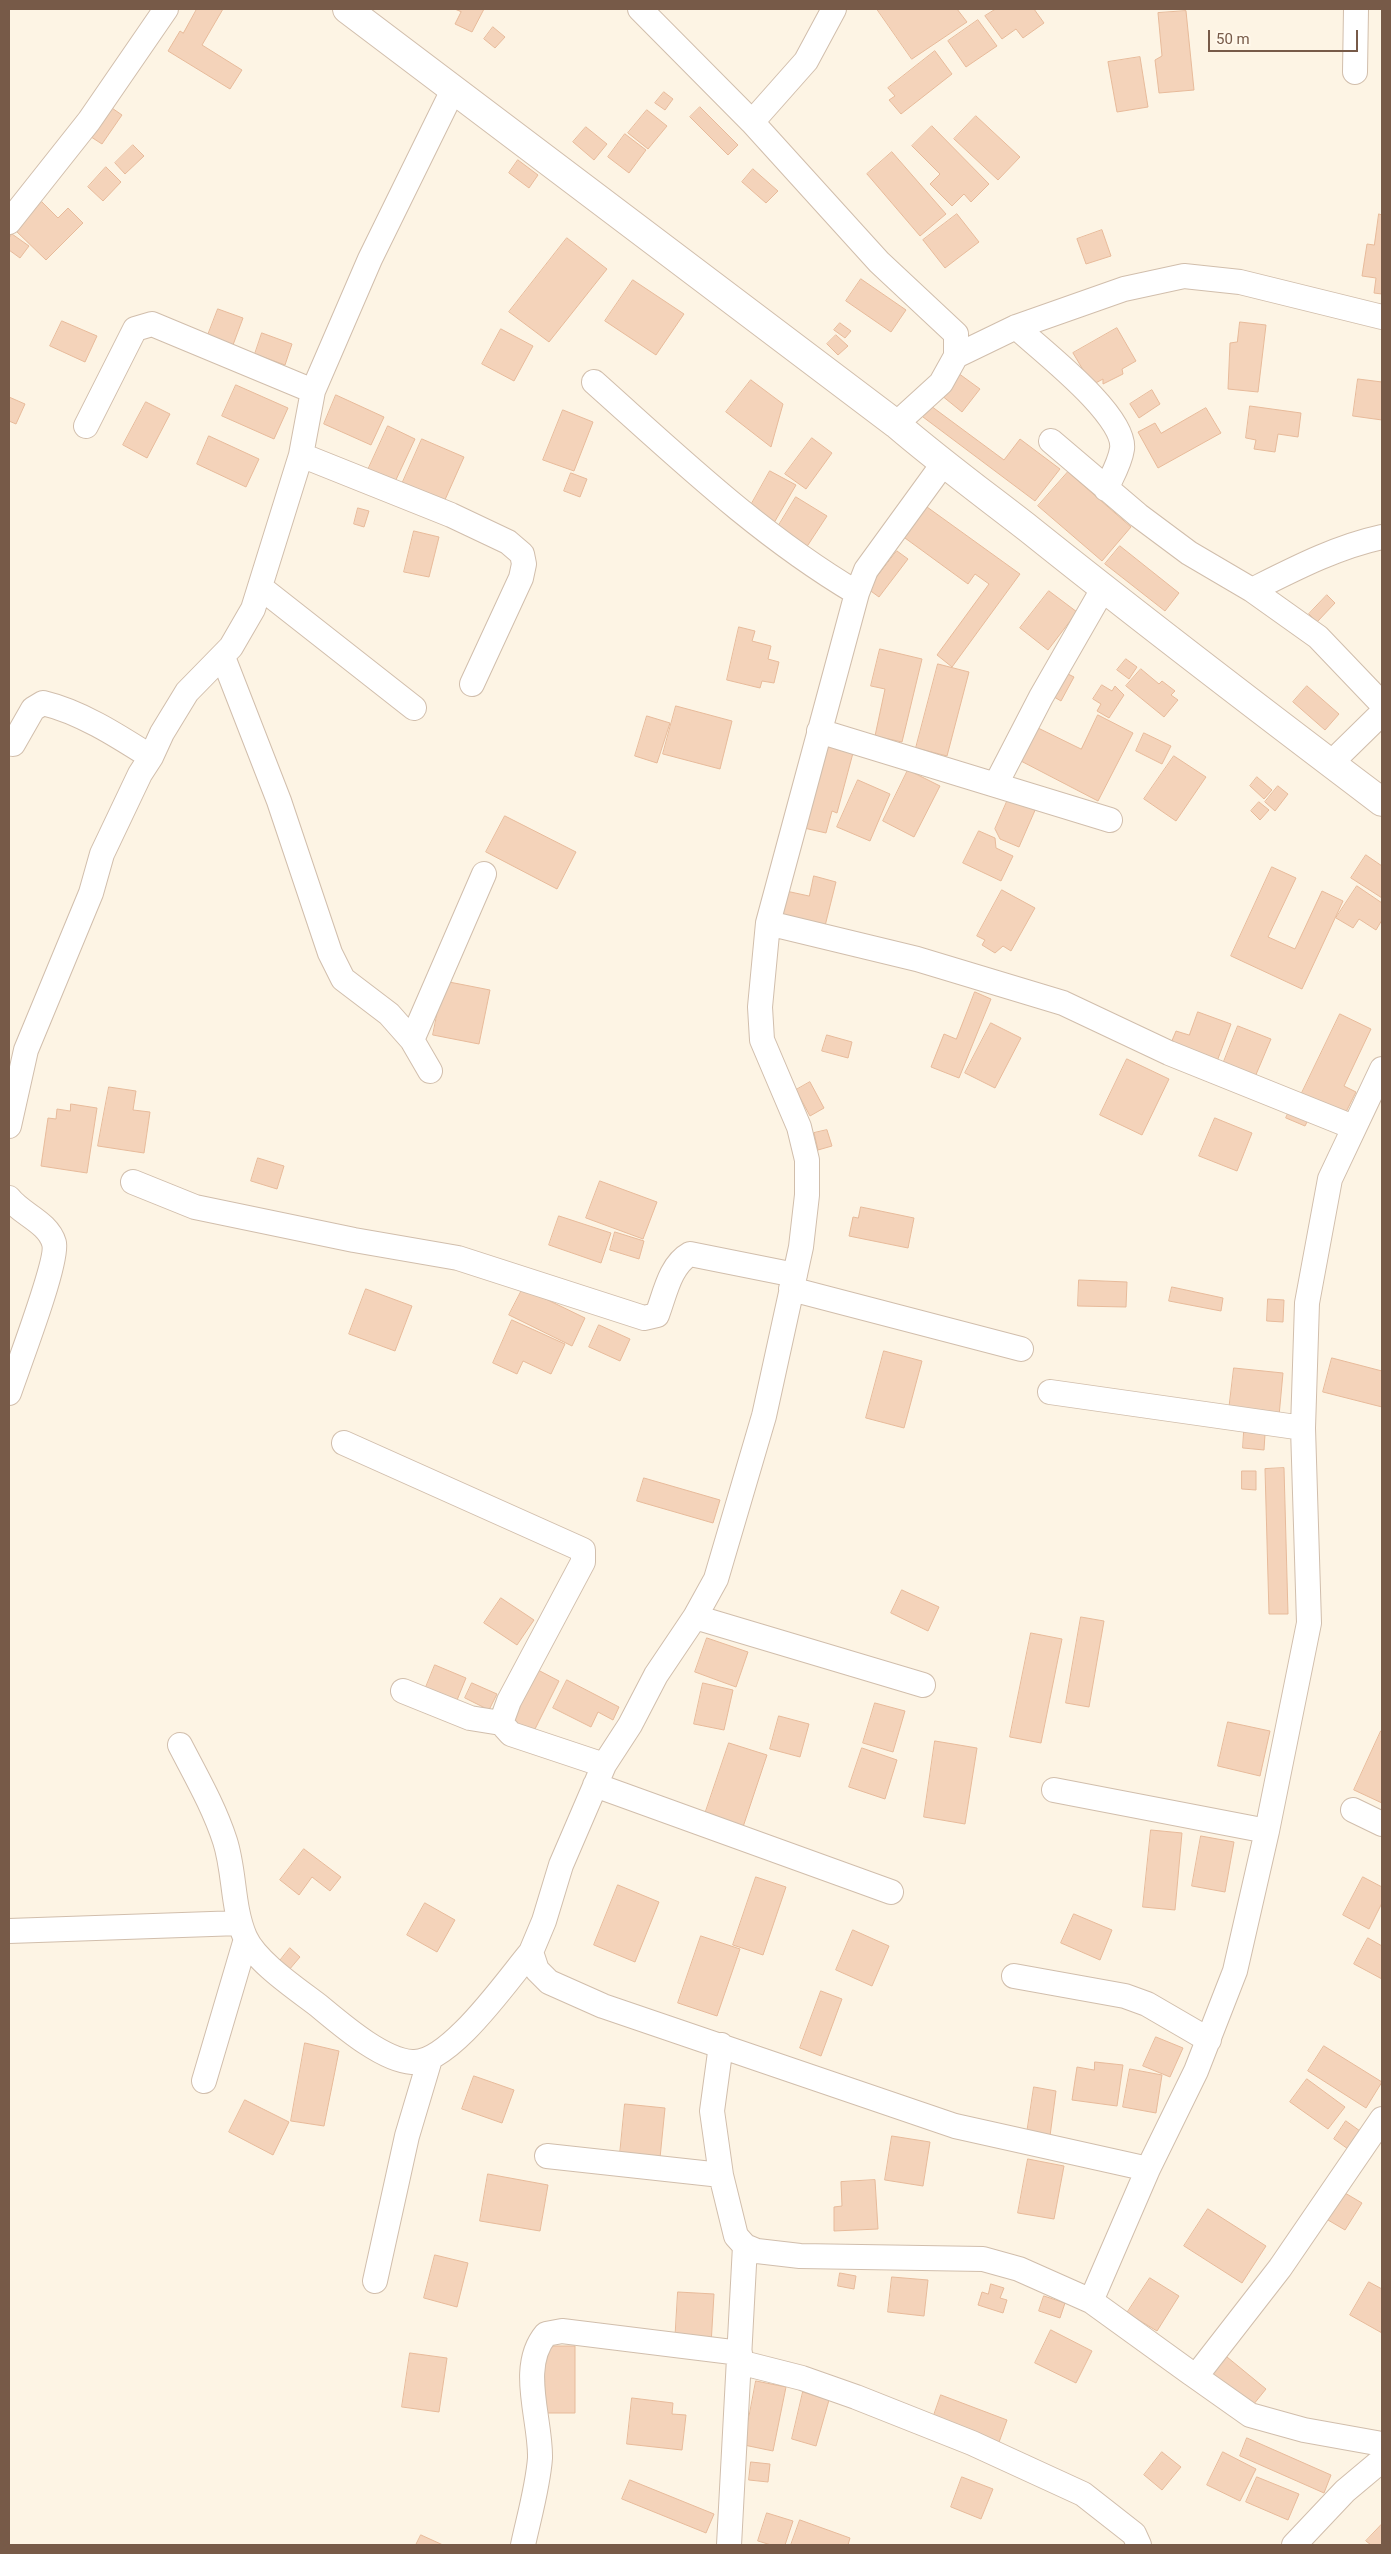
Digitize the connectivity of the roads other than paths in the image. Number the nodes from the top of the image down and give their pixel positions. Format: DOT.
graph roads {
  1 [pos="166,9"];
  2 [pos="347,9"];
  3 [pos="640,9"];
  4 [pos="834,9"];
  5 [pos="1356,9"];
  6 [pos="1355,72"];
  7 [pos="453,90"];
  8 [pos="752,122"];
  9 [pos="9,222"];
  10 [pos="1382,317"];
  11 [pos="1016,327"];
  12 [pos="956,356"];
  13 [pos="594,382"];
  14 [pos="313,391"];
  15 [pos="896,424"];
  16 [pos="86,426"];
  17 [pos="1051,441"];
  18 [pos="301,455"];
  19 [pos="943,464"];
  20 [pos="1106,488"];
  21 [pos="1382,536"];
  22 [pos="260,587"];
  23 [pos="1103,589"];
  24 [pos="1252,590"];
  25 [pos="857,593"];
  26 [pos="223,658"];
  27 [pos="472,684"];
  28 [pos="1382,704"];
  29 [pos="414,708"];
  30 [pos="1382,713"];
  31 [pos="819,731"];
  32 [pos="12,744"];
  33 [pos="151,757"];
  34 [pos="1331,763"];
  35 [pos="996,784"];
  36 [pos="1382,802"];
  37 [pos="1110,820"];
  38 [pos="484,874"];
  39 [pos="768,923"];
  40 [pos="412,1040"];
  41 [pos="1382,1069"];
  42 [pos="430,1071"];
  43 [pos="9,1126"];
  44 [pos="1353,1127"];
  45 [pos="133,1182"];
  46 [pos="9,1198"];
  47 [pos="793,1282"];
  48 [pos="1021,1349"];
  49 [pos="1050,1392"];
  50 [pos="9,1393"];
  51 [pos="1303,1428"];
  52 [pos="344,1443"];
  53 [pos="695,1617"];
  54 [pos="923,1685"];
  55 [pos="404,1691"];
  56 [pos="501,1723"];
  57 [pos="180,1745"];
  58 [pos="600,1775"];
  59 [pos="1054,1790"];
  60 [pos="1353,1810"];
  61 [pos="1382,1824"];
  62 [pos="1267,1831"];
  63 [pos="892,1892"];
  64 [pos="9,1931"];
  65 [pos="243,1931"];
  66 [pos="531,1952"];
  67 [pos="1014,1976"];
  68 [pos="1209,2040"];
  69 [pos="721,2045"];
  70 [pos="430,2059"];
  71 [pos="204,2081"];
  72 [pos="1382,2119"];
  73 [pos="548,2156"];
  74 [pos="1148,2170"];
  75 [pos="721,2175"];
  76 [pos="745,2246"];
  77 [pos="375,2281"];
  78 [pos="1091,2301"];
  79 [pos="739,2358"];
  80 [pos="1192,2374"];
  81 [pos="1382,2444"];
  82 [pos="1382,2460"];
  83 [pos="524,2545"];
  84 [pos="729,2545"];
  85 [pos="1139,2545"];
  86 [pos="1294,2545"];
  1 -- 9 [label="street"];
  2 -- 7 [label="street"];
  3 -- 8 [label="street"];
  4 -- 8 [label="street"];
  5 -- 6 [label="street"];
  7 -- 14 [label="street"];
  7 -- 15 [label="street"];
  8 -- 12 [label="street"];
  10 -- 11 [label="street"];
  11 -- 12 [label="street"];
  11 -- 20 [label="street"];
  12 -- 15 [label="street"];
  13 -- 25 [label="street"];
  14 -- 16 [label="street"];
  14 -- 18 [label="street"];
  15 -- 19 [label="street"];
  17 -- 20 [label="street"];
  18 -- 22 [label="street"];
  18 -- 27 [label="street"];
  19 -- 23 [label="street"];
  19 -- 25 [label="street"];
  20 -- 24 [label="street"];
  21 -- 24 [label="street"];
  22 -- 26 [label="street"];
  22 -- 29 [label="street"];
  23 -- 34 [label="street"];
  23 -- 35 [label="street"];
  24 -- 28 [label="street"];
  25 -- 31 [label="street"];
  26 -- 33 [label="street"];
  26 -- 40 [label="street"];
  30 -- 34 [label="street"];
  31 -- 35 [label="street"];
  31 -- 39 [label="street"];
  32 -- 33 [label="street"];
  33 -- 43 [label="street"];
  34 -- 36 [label="street"];
  35 -- 37 [label="street"];
  38 -- 40 [label="street"];
  39 -- 44 [label="street"];
  39 -- 47 [label="street"];
  40 -- 42 [label="street"];
  41 -- 44 [label="street"];
  44 -- 51 [label="street"];
  45 -- 47 [label="street"];
  46 -- 50 [label="street"];
  47 -- 48 [label="street"];
  47 -- 53 [label="street"];
  49 -- 51 [label="street"];
  51 -- 62 [label="street"];
  52 -- 56 [label="street"];
  53 -- 54 [label="street"];
  53 -- 58 [label="street"];
  55 -- 56 [label="street"];
  56 -- 58 [label="street"];
  57 -- 65 [label="street"];
  58 -- 63 [label="street"];
  58 -- 66 [label="street"];
  59 -- 62 [label="street"];
  60 -- 61 [label="street"];
  62 -- 68 [label="street"];
  64 -- 65 [label="street"];
  65 -- 70 [label="street"];
  65 -- 71 [label="street"];
  66 -- 69 [label="street"];
  66 -- 70 [label="street"];
  67 -- 68 [label="street"];
  68 -- 74 [label="street"];
  69 -- 74 [label="street"];
  69 -- 75 [label="street"];
  70 -- 77 [label="street"];
  72 -- 80 [label="street"];
  73 -- 75 [label="street"];
  74 -- 78 [label="street"];
  75 -- 76 [label="street"];
  76 -- 78 [label="street"];
  76 -- 79 [label="street"];
  78 -- 80 [label="street"];
  79 -- 83 [label="street"];
  79 -- 84 [label="street"];
  79 -- 85 [label="street"];
  80 -- 81 [label="street"];
  82 -- 86 [label="street"];
}
